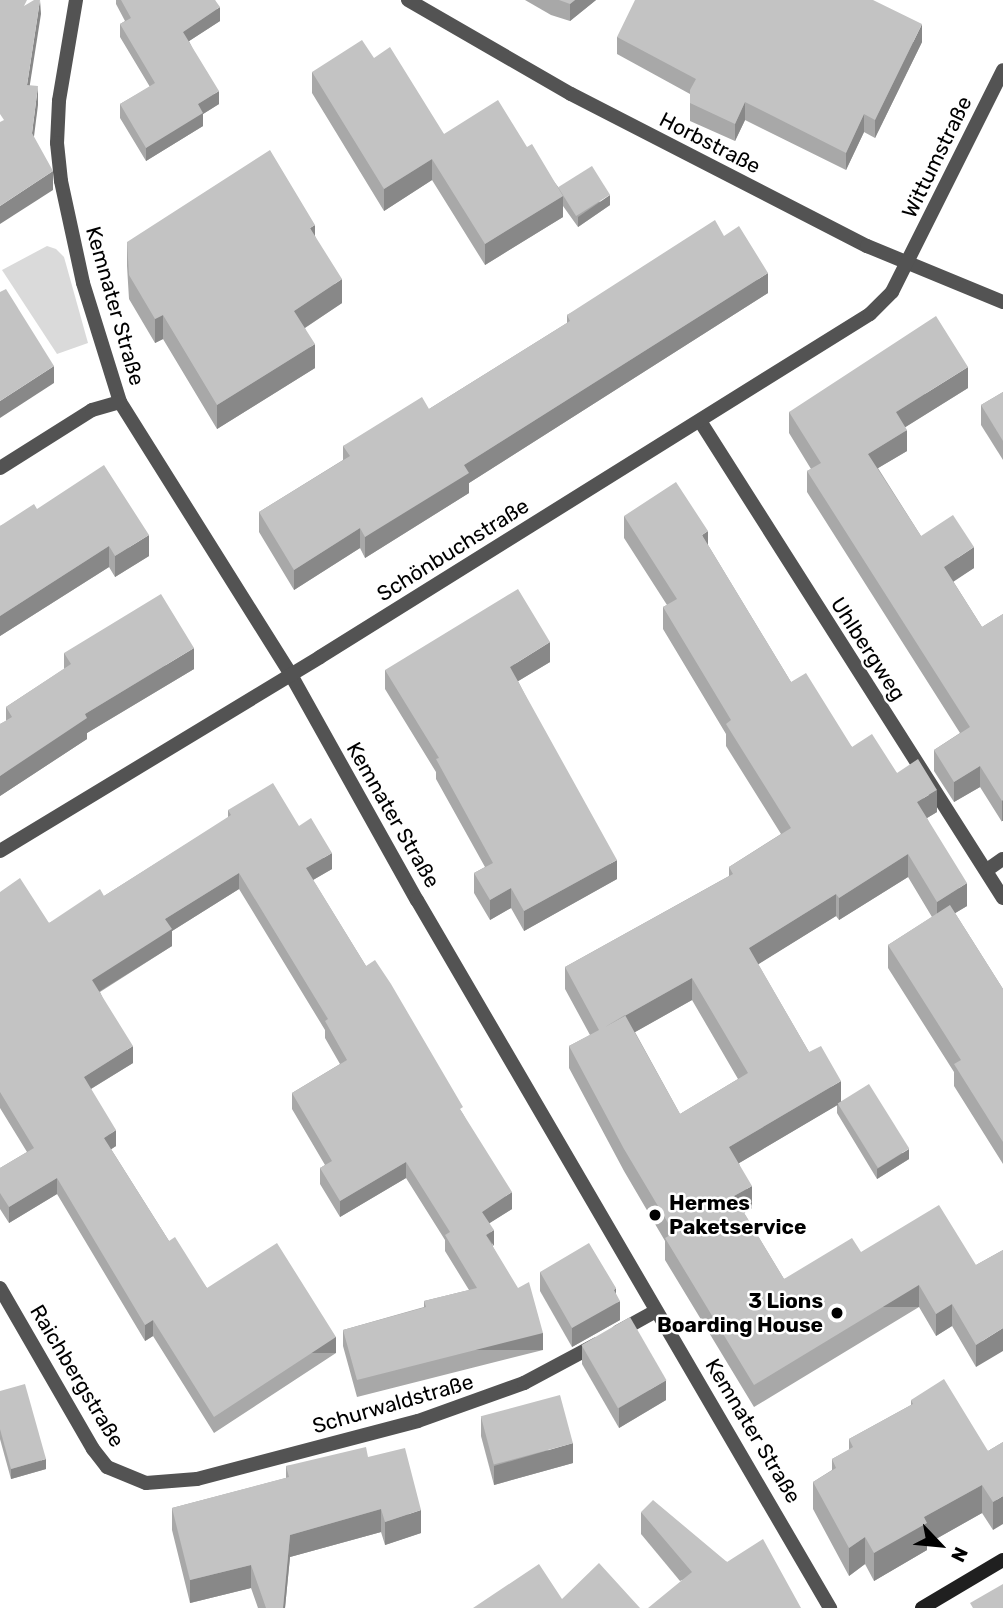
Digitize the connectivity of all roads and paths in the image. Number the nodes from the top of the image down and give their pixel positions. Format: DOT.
graph roads {
  1 [pos="76,0"];
  2 [pos="408,0"];
  3 [pos="1003,70"];
  4 [pos="908,263"];
  5 [pos="1003,302"];
  6 [pos="120,402"];
  7 [pos="700,421"];
  8 [pos="0,468"];
  9 [pos="291,675"];
  10 [pos="0,851"];
  11 [pos="1003,859"];
  12 [pos="987,870"];
  13 [pos="1003,898"];
  14 [pos="0,1288"];
  15 [pos="656,1311"];
  16 [pos="125,1476"];
  17 [pos="1003,1560"];
  18 [pos="831,1608"];
  19 [pos="922,1608"];
  1 -- 6 [label="street, Kemnater Straße"];
  2 -- 4 [label="street, Horbstraße"];
  3 -- 4 [label="street, Wittumstraße"];
  4 -- 5 [label="street, Horbstraße"];
  4 -- 7 [label="street, Schönbuchstraße"];
  6 -- 8 [label="street"];
  6 -- 9 [label="street, Kemnater Straße"];
  7 -- 9 [label="street, Schönbuchstraße"];
  7 -- 12 [label="street, Uhlbergweg"];
  9 -- 10 [label="street, Schönbuchstraße"];
  9 -- 15 [label="street, Kemnater Straße"];
  11 -- 12 [label="street"];
  12 -- 13 [label="street, Uhlbergweg"];
  14 -- 16 [label="street, Raichbergstraße"];
  15 -- 16 [label="street, Schurwaldstraße"];
  15 -- 18 [label="street, Kemnater Straße"];
  17 -- 19 [label="main road"];
}
